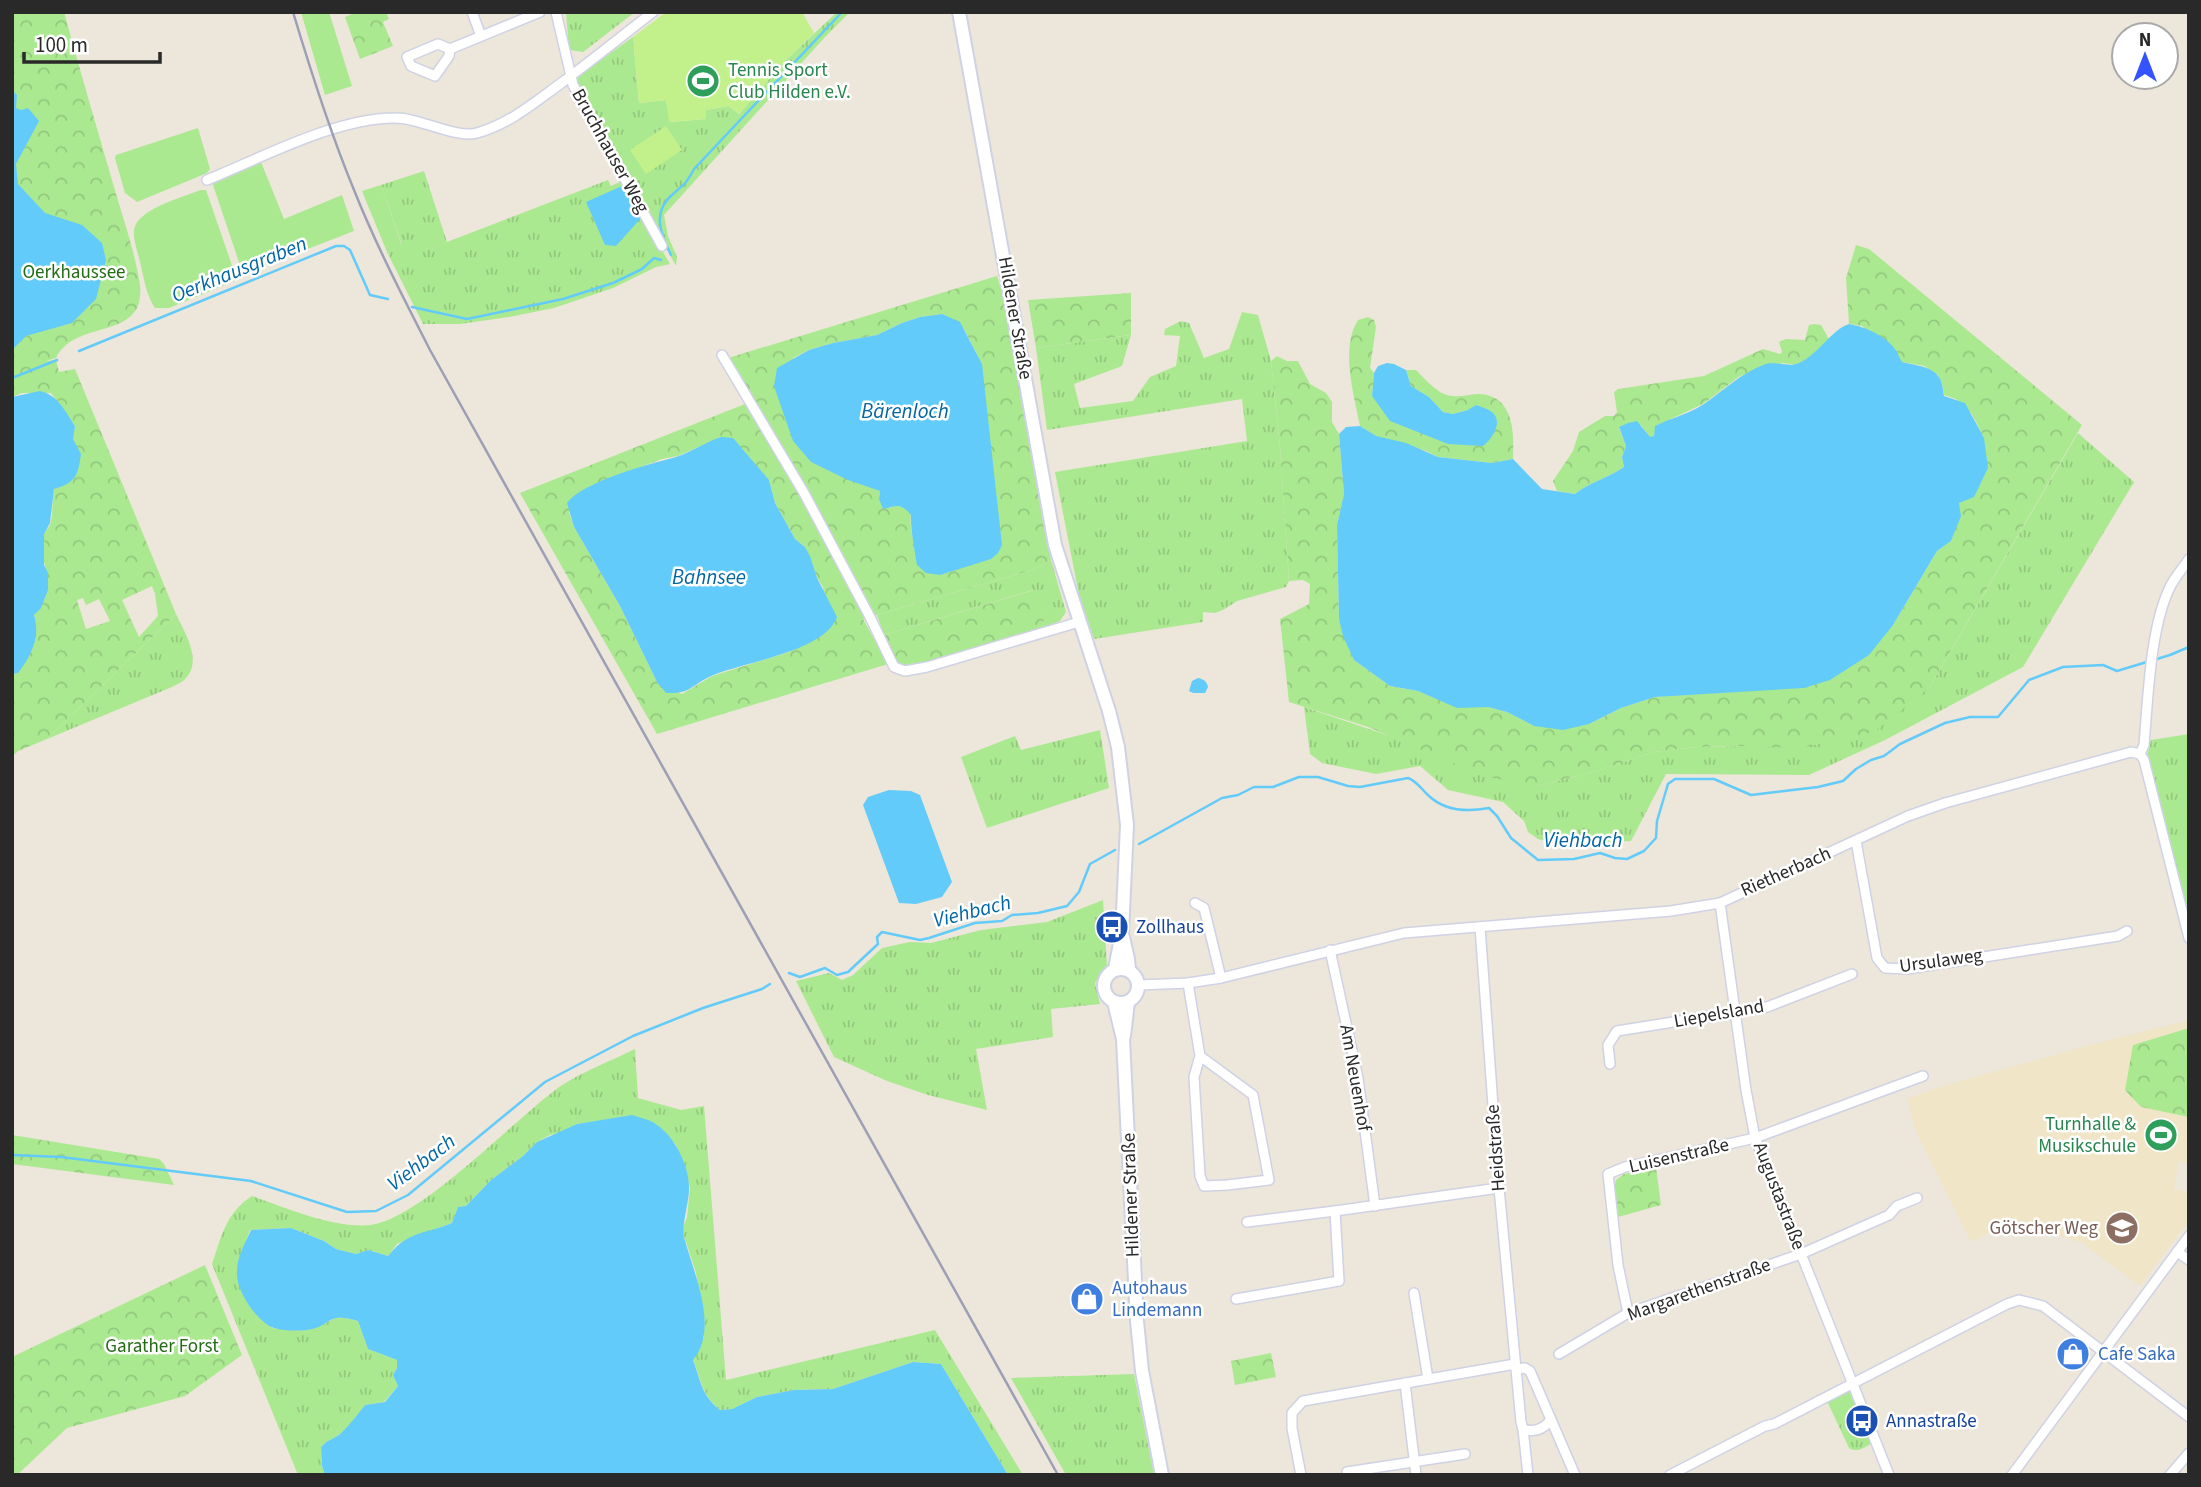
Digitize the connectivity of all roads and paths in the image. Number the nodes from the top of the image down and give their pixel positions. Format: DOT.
graph roads {
  1 [pos="472,12"];
  2 [pos="540,12"];
  3 [pos="556,12"];
  4 [pos="653,12"];
  5 [pos="959,12"];
  6 [pos="481,36"];
  7 [pos="450,49"];
  8 [pos="571,76"];
  9 [pos="207,180"];
  10 [pos="662,246"];
  11 [pos="722,355"];
  12 [pos="2189,559"];
  13 [pos="1079,622"];
  14 [pos="2140,754"];
  15 [pos="1856,841"];
  16 [pos="1195,903"];
  17 [pos="1720,903"];
  18 [pos="1480,927"];
  19 [pos="2127,931"];
  20 [pos="2189,938"];
  21 [pos="1330,950"];
  22 [pos="1122,970"];
  23 [pos="1852,974"];
  24 [pos="1221,978"];
  25 [pos="1188,983"];
  26 [pos="1139,985"];
  27 [pos="1114,1002"];
  28 [pos="1128,1002"];
  29 [pos="1736,1014"];
  30 [pos="1123,1039"];
  31 [pos="1200,1056"];
  32 [pos="1610,1064"];
  33 [pos="1923,1076"];
  34 [pos="1755,1138"];
  35 [pos="1499,1188"];
  36 [pos="1917,1198"];
  37 [pos="1375,1206"];
  38 [pos="1335,1212"];
  39 [pos="1247,1222"];
  40 [pos="2189,1236"];
  41 [pos="2177,1252"];
  42 [pos="1801,1254"];
  43 [pos="2189,1260"];
  44 [pos="1414,1293"];
  45 [pos="1236,1298"];
  46 [pos="1628,1313"];
  47 [pos="2103,1353"];
  48 [pos="1559,1354"];
  49 [pos="1515,1366"];
  50 [pos="1428,1379"];
  51 [pos="1853,1382"];
  52 [pos="1405,1383"];
  53 [pos="2189,1417"];
  54 [pos="1550,1421"];
  55 [pos="1523,1429"];
  56 [pos="2189,1453"];
  57 [pos="1465,1454"];
  58 [pos="1414,1461"];
  59 [pos="1347,1472"];
  60 [pos="1162,1475"];
  61 [pos="1301,1475"];
  62 [pos="1416,1475"];
  63 [pos="1528,1475"];
  64 [pos="1575,1475"];
  65 [pos="1670,1475"];
  66 [pos="1889,1475"];
  67 [pos="2012,1475"];
  68 [pos="2170,1475"];
  1 -- 6 [label="street"];
  2 -- 6 [label="street"];
  3 -- 8 [label="street, Bruchhauser Weg"];
  4 -- 8 [label="street"];
  5 -- 13 [label="main road, Hildener Straße"];
  6 -- 7 [label="street"];
  7 -- 7 [label="street"];
  8 -- 9 [label="street"];
  8 -- 10 [label="street, Bruchhauser Weg"];
  11 -- 13 [label="street"];
  12 -- 14 [label="street"];
  13 -- 22 [label="main road, Hildener Straße"];
  14 -- 15 [label="street, Rietherbach"];
  14 -- 20 [label="street"];
  15 -- 17 [label="street, Rietherbach"];
  15 -- 19 [label="street, Ursulaweg"];
  16 -- 24 [label="street"];
  17 -- 18 [label="street, Rietherbach"];
  17 -- 29 [label="street, Augustastraße"];
  18 -- 21 [label="street, Rietherbach"];
  18 -- 35 [label="street, Heidstraße"];
  21 -- 24 [label="street, Rietherbach"];
  21 -- 37 [label="street, Am Neuenhof"];
  22 -- 26 [label="main road"];
  22 -- 27 [label="main road"];
  23 -- 29 [label="street, Liepelsland"];
  24 -- 25 [label="street, Rietherbach"];
  25 -- 26 [label="street, Rietherbach"];
  25 -- 31 [label="street"];
  26 -- 28 [label="main road"];
  27 -- 28 [label="main road"];
  27 -- 30 [label="main road, Hildener Straße"];
  28 -- 30 [label="main road, Hildener Straße"];
  29 -- 32 [label="street, Liepelsland"];
  29 -- 34 [label="street, Augustastraße"];
  30 -- 60 [label="main road, Hildener Straße"];
  31 -- 31 [label="street"];
  33 -- 34 [label="street, Luisenstraße"];
  34 -- 42 [label="street, Augustastraße"];
  34 -- 46 [label="street, Luisenstraße"];
  35 -- 37 [label="street"];
  35 -- 49 [label="street, Heidstraße"];
  36 -- 42 [label="street, Margarethenstraße"];
  37 -- 38 [label="street"];
  38 -- 39 [label="street"];
  38 -- 45 [label="street"];
  40 -- 41 [label="street"];
  41 -- 43 [label="street"];
  41 -- 47 [label="street"];
  42 -- 46 [label="street, Margarethenstraße"];
  42 -- 51 [label="street, Augustastraße"];
  44 -- 50 [label="street"];
  46 -- 48 [label="street, Margarethenstraße"];
  47 -- 51 [label="street"];
  47 -- 53 [label="street"];
  47 -- 67 [label="street"];
  49 -- 50 [label="street"];
  49 -- 54 [label="street"];
  49 -- 55 [label="street, Heidstraße"];
  50 -- 52 [label="street"];
  51 -- 65 [label="street"];
  51 -- 66 [label="street, Augustastraße"];
  52 -- 58 [label="street"];
  52 -- 61 [label="street"];
  54 -- 55 [label="street"];
  54 -- 64 [label="street"];
  55 -- 63 [label="street, Heidstraße"];
  56 -- 68 [label="street"];
  57 -- 58 [label="street"];
  58 -- 59 [label="street"];
  58 -- 62 [label="street"];
}
